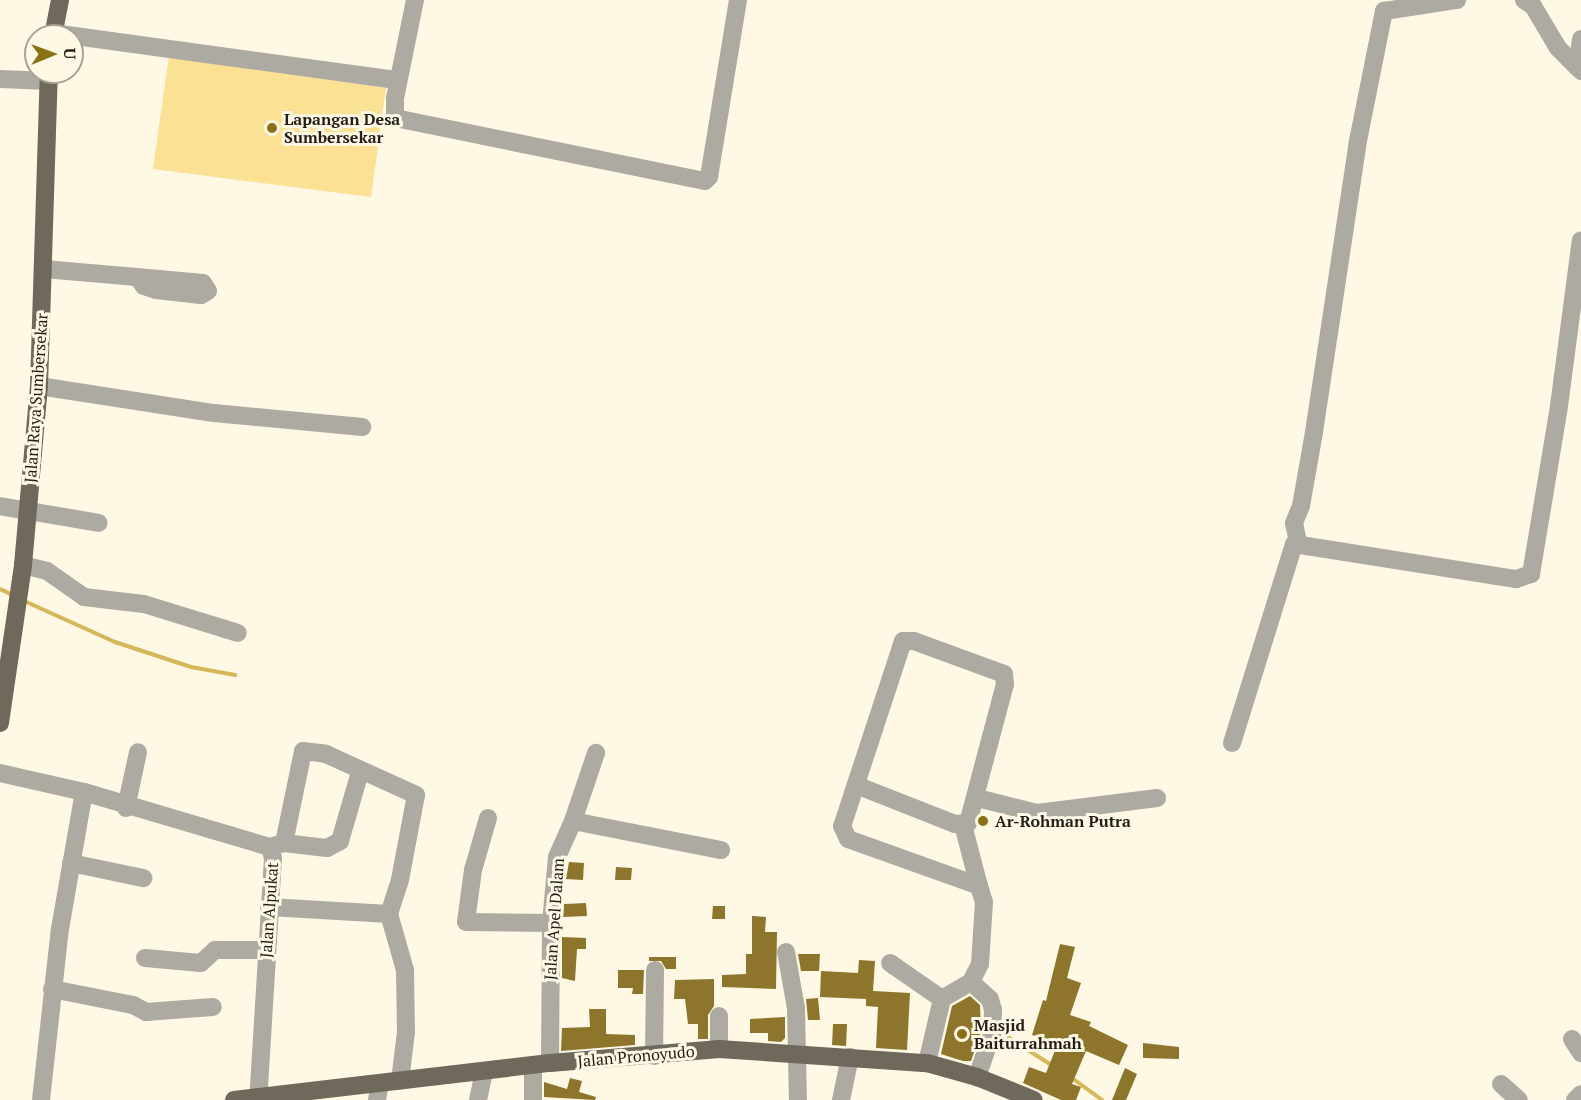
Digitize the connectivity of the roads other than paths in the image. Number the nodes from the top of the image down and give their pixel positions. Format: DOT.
graph roads {
  1 [pos="60,0"];
  2 [pos="415,0"];
  3 [pos="738,0"];
  4 [pos="1457,0"];
  5 [pos="1524,0"];
  6 [pos="55,24"];
  7 [pos="84,39"];
  8 [pos="1581,39"];
  9 [pos="1579,69"];
  10 [pos="24,78"];
  11 [pos="0,80"];
  12 [pos="398,80"];
  13 [pos="49,84"];
  14 [pos="1581,240"];
  15 [pos="44,269"];
  16 [pos="137,277"];
  17 [pos="39,386"];
  18 [pos="362,427"];
  19 [pos="0,506"];
  20 [pos="28,512"];
  21 [pos="99,523"];
  22 [pos="1298,542"];
  23 [pos="23,565"];
  24 [pos="238,633"];
  25 [pos="5,659"];
  26 [pos="0,723"];
  27 [pos="1232,743"];
  28 [pos="138,752"];
  29 [pos="596,753"];
  30 [pos="360,772"];
  31 [pos="0,773"];
  32 [pos="856,785"];
  33 [pos="84,792"];
  34 [pos="977,798"];
  35 [pos="1157,798"];
  36 [pos="126,808"];
  37 [pos="488,818"];
  38 [pos="573,820"];
  39 [pos="963,825"];
  40 [pos="277,845"];
  41 [pos="721,850"];
  42 [pos="71,863"];
  43 [pos="142,878"];
  44 [pos="978,886"];
  45 [pos="269,906"];
  46 [pos="389,914"];
  47 [pos="551,923"];
  48 [pos="266,950"];
  49 [pos="786,952"];
  50 [pos="145,958"];
  51 [pos="890,963"];
  52 [pos="655,970"];
  53 [pos="971,982"];
  54 [pos="52,989"];
  55 [pos="942,999"];
  56 [pos="213,1007"];
  57 [pos="719,1016"];
  58 [pos="719,1049"];
  59 [pos="795,1053"];
  60 [pos="654,1056"];
  61 [pos="850,1057"];
  62 [pos="927,1063"];
  63 [pos="542,1064"];
  64 [pos="484,1071"];
  65 [pos="977,1077"];
  66 [pos="400,1081"];
  67 [pos="1502,1084"];
  68 [pos="379,1091"];
  69 [pos="1581,1094"];
  70 [pos="259,1098"];
  71 [pos="41,1100"];
  72 [pos="234,1100"];
  73 [pos="478,1100"];
  74 [pos="534,1100"];
  75 [pos="798,1100"];
  76 [pos="841,1100"];
  77 [pos="1034,1100"];
  78 [pos="1519,1100"];
  79 [pos="1575,1100"];
  1 -- 6 [label="main road"];
  2 -- 12 [label="street"];
  3 -- 12 [label="street"];
  4 -- 22 [label="street"];
  5 -- 9 [label="street"];
  7 -- 12 [label="street"];
  8 -- 9 [label="street"];
  10 -- 11 [label="street"];
  13 -- 15 [label="main road, Jalan Raya Sumbersekar"];
  14 -- 22 [label="street"];
  15 -- 16 [label="street"];
  15 -- 17 [label="main road, Jalan Raya Sumbersekar"];
  17 -- 18 [label="street"];
  17 -- 20 [label="main road, Jalan Raya Sumbersekar"];
  19 -- 20 [label="street"];
  20 -- 21 [label="street"];
  20 -- 23 [label="main road, Jalan Raya Sumbersekar"];
  22 -- 27 [label="street"];
  23 -- 24 [label="street"];
  23 -- 25 [label="main road, Jalan Raya Sumbersekar"];
  25 -- 26 [label="main road, Jalan Raya Sumbersekar"];
  28 -- 36 [label="street"];
  29 -- 38 [label="street, Jalan Apel Dalam"];
  30 -- 40 [label="street"];
  30 -- 40 [label="street"];
  30 -- 46 [label="street"];
  31 -- 33 [label="street, Jalan Alpukat"];
  32 -- 34 [label="street"];
  32 -- 39 [label="street"];
  32 -- 44 [label="street"];
  33 -- 36 [label="street, Jalan Alpukat"];
  33 -- 42 [label="street"];
  34 -- 35 [label="street"];
  34 -- 39 [label="street"];
  36 -- 40 [label="street, Jalan Alpukat"];
  37 -- 47 [label="street"];
  38 -- 41 [label="street"];
  38 -- 47 [label="street, Jalan Apel Dalam"];
  39 -- 44 [label="street"];
  40 -- 45 [label="street, Jalan Alpukat"];
  42 -- 43 [label="street"];
  42 -- 54 [label="street"];
  44 -- 53 [label="street"];
  45 -- 46 [label="street"];
  45 -- 48 [label="street, Jalan Alpukat"];
  46 -- 66 [label="street"];
  47 -- 63 [label="street, Jalan Apel Dalam"];
  48 -- 50 [label="street"];
  48 -- 70 [label="street, Jalan Alpukat"];
  49 -- 59 [label="street"];
  51 -- 55 [label="street"];
  52 -- 60 [label="street"];
  53 -- 55 [label="street"];
  53 -- 65 [label="street"];
  54 -- 56 [label="street"];
  54 -- 71 [label="street"];
  55 -- 62 [label="street"];
  57 -- 58 [label="street"];
  58 -- 59 [label="main road, Jalan Pronoyudo"];
  58 -- 60 [label="main road, Jalan Pronoyudo"];
  59 -- 61 [label="main road, Jalan Pronoyudo"];
  59 -- 75 [label="street"];
  60 -- 63 [label="main road, Jalan Pronoyudo"];
  61 -- 62 [label="main road, Jalan Pronoyudo"];
  61 -- 76 [label="street"];
  62 -- 65 [label="main road, Jalan Pronoyudo"];
  63 -- 64 [label="main road, Jalan Pronoyudo"];
  63 -- 74 [label="street, Jalan Apel Dalam"];
  64 -- 66 [label="main road, Jalan Pronoyudo"];
  64 -- 73 [label="street"];
  65 -- 77 [label="main road, Jalan Pronoyudo"];
  66 -- 68 [label="main road, Jalan Pronoyudo"];
  67 -- 78 [label="street"];
  68 -- 70 [label="main road, Jalan Pronoyudo"];
  69 -- 79 [label="street"];
  70 -- 72 [label="main road, Jalan Pronoyudo"];
}
